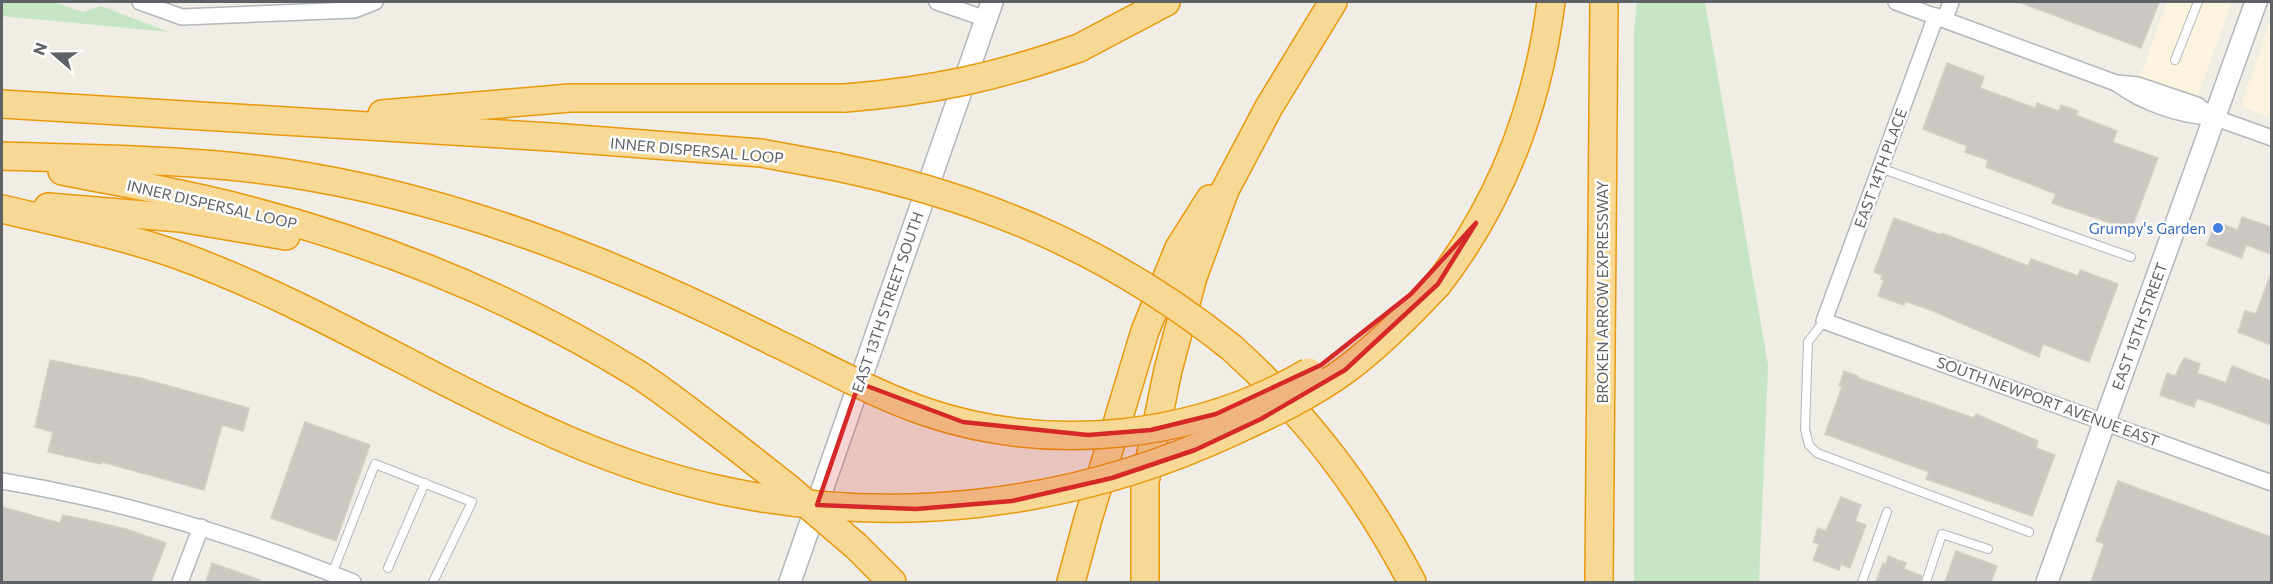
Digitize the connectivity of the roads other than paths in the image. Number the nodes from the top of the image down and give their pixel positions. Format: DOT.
graph roads {
  1 [pos="140,2"];
  2 [pos="375,2"];
  3 [pos="937,2"];
  4 [pos="1166,2"];
  5 [pos="1333,2"];
  6 [pos="1551,2"];
  7 [pos="1604,2"];
  8 [pos="1896,2"];
  9 [pos="1951,2"];
  10 [pos="2198,2"];
  11 [pos="2256,2"];
  12 [pos="987,14"];
  13 [pos="1940,17"];
  14 [pos="2175,60"];
  15 [pos="2,104"];
  16 [pos="1269,107"];
  17 [pos="2213,117"];
  18 [pos="287,121"];
  19 [pos="2271,138"];
  20 [pos="2,158"];
  21 [pos="1880,168"];
  22 [pos="2,204"];
  23 [pos="2,209"];
  24 [pos="390,256"];
  25 [pos="2131,257"];
  26 [pos="1433,280"];
  27 [pos="1824,321"];
  28 [pos="2105,422"];
  29 [pos="2,481"];
  30 [pos="424,483"];
  31 [pos="2271,483"];
  32 [pos="1887,512"];
  33 [pos="201,527"];
  34 [pos="2029,532"];
  35 [pos="1988,549"];
  36 [pos="1600,555"];
  37 [pos="388,568"];
  38 [pos="332,574"];
  39 [pos="180,582"];
  40 [pos="353,582"];
  41 [pos="433,582"];
  42 [pos="790,582"];
  43 [pos="892,582"];
  44 [pos="1071,582"];
  45 [pos="1145,582"];
  46 [pos="1412,582"];
  47 [pos="1599,582"];
  48 [pos="1604,582"];
  49 [pos="1862,582"];
  50 [pos="1926,582"];
  51 [pos="2047,582"];
  1 -- 2 [label="street"];
  3 -- 12 [label="street"];
  4 -- 18 [label="highway, bridge"];
  5 -- 16 [label="highway"];
  6 -- 26 [label="highway"];
  7 -- 36 [label="highway, BROKEN ARROW EXPRESSWAY"];
  8 -- 13 [label="street"];
  9 -- 13 [label="street, EAST 14TH PLACE"];
  10 -- 14 [label="lane"];
  11 -- 17 [label="main road, EAST 15TH STREET"];
  12 -- 42 [label="main road, EAST 13TH STREET SOUTH"];
  13 -- 17 [label="street"];
  13 -- 21 [label="street, EAST 14TH PLACE"];
  15 -- 18 [label="highway"];
  16 -- 44 [label="highway"];
  16 -- 45 [label="highway"];
  17 -- 19 [label="street"];
  17 -- 28 [label="main road, EAST 15TH STREET"];
  18 -- 46 [label="highway, INNER DISPERSAL LOOP, bridge"];
  20 -- 24 [label="highway, INNER DISPERSAL LOOP"];
  20 -- 26 [label="highway, bridge"];
  21 -- 25 [label="lane"];
  21 -- 27 [label="street, EAST 14TH PLACE"];
  22 -- 24 [label="highway"];
  23 -- 26 [label="highway, bridge"];
  24 -- 43 [label="highway, INNER DISPERSAL LOOP, bridge"];
  27 -- 28 [label="street, SOUTH NEWPORT AVENUE EAST"];
  27 -- 34 [label="lane"];
  28 -- 31 [label="street, SOUTH NEWPORT AVENUE EAST"];
  28 -- 51 [label="main road, EAST 15TH STREET"];
  29 -- 33 [label="street"];
  30 -- 37 [label="lane"];
  30 -- 38 [label="lane"];
  30 -- 41 [label="lane"];
  32 -- 49 [label="lane"];
  33 -- 38 [label="street"];
  33 -- 39 [label="street"];
  35 -- 50 [label="lane"];
  36 -- 47 [label="highway, BROKEN ARROW EXPRESSWAY"];
  36 -- 48 [label="highway"];
  38 -- 40 [label="street"];
}
